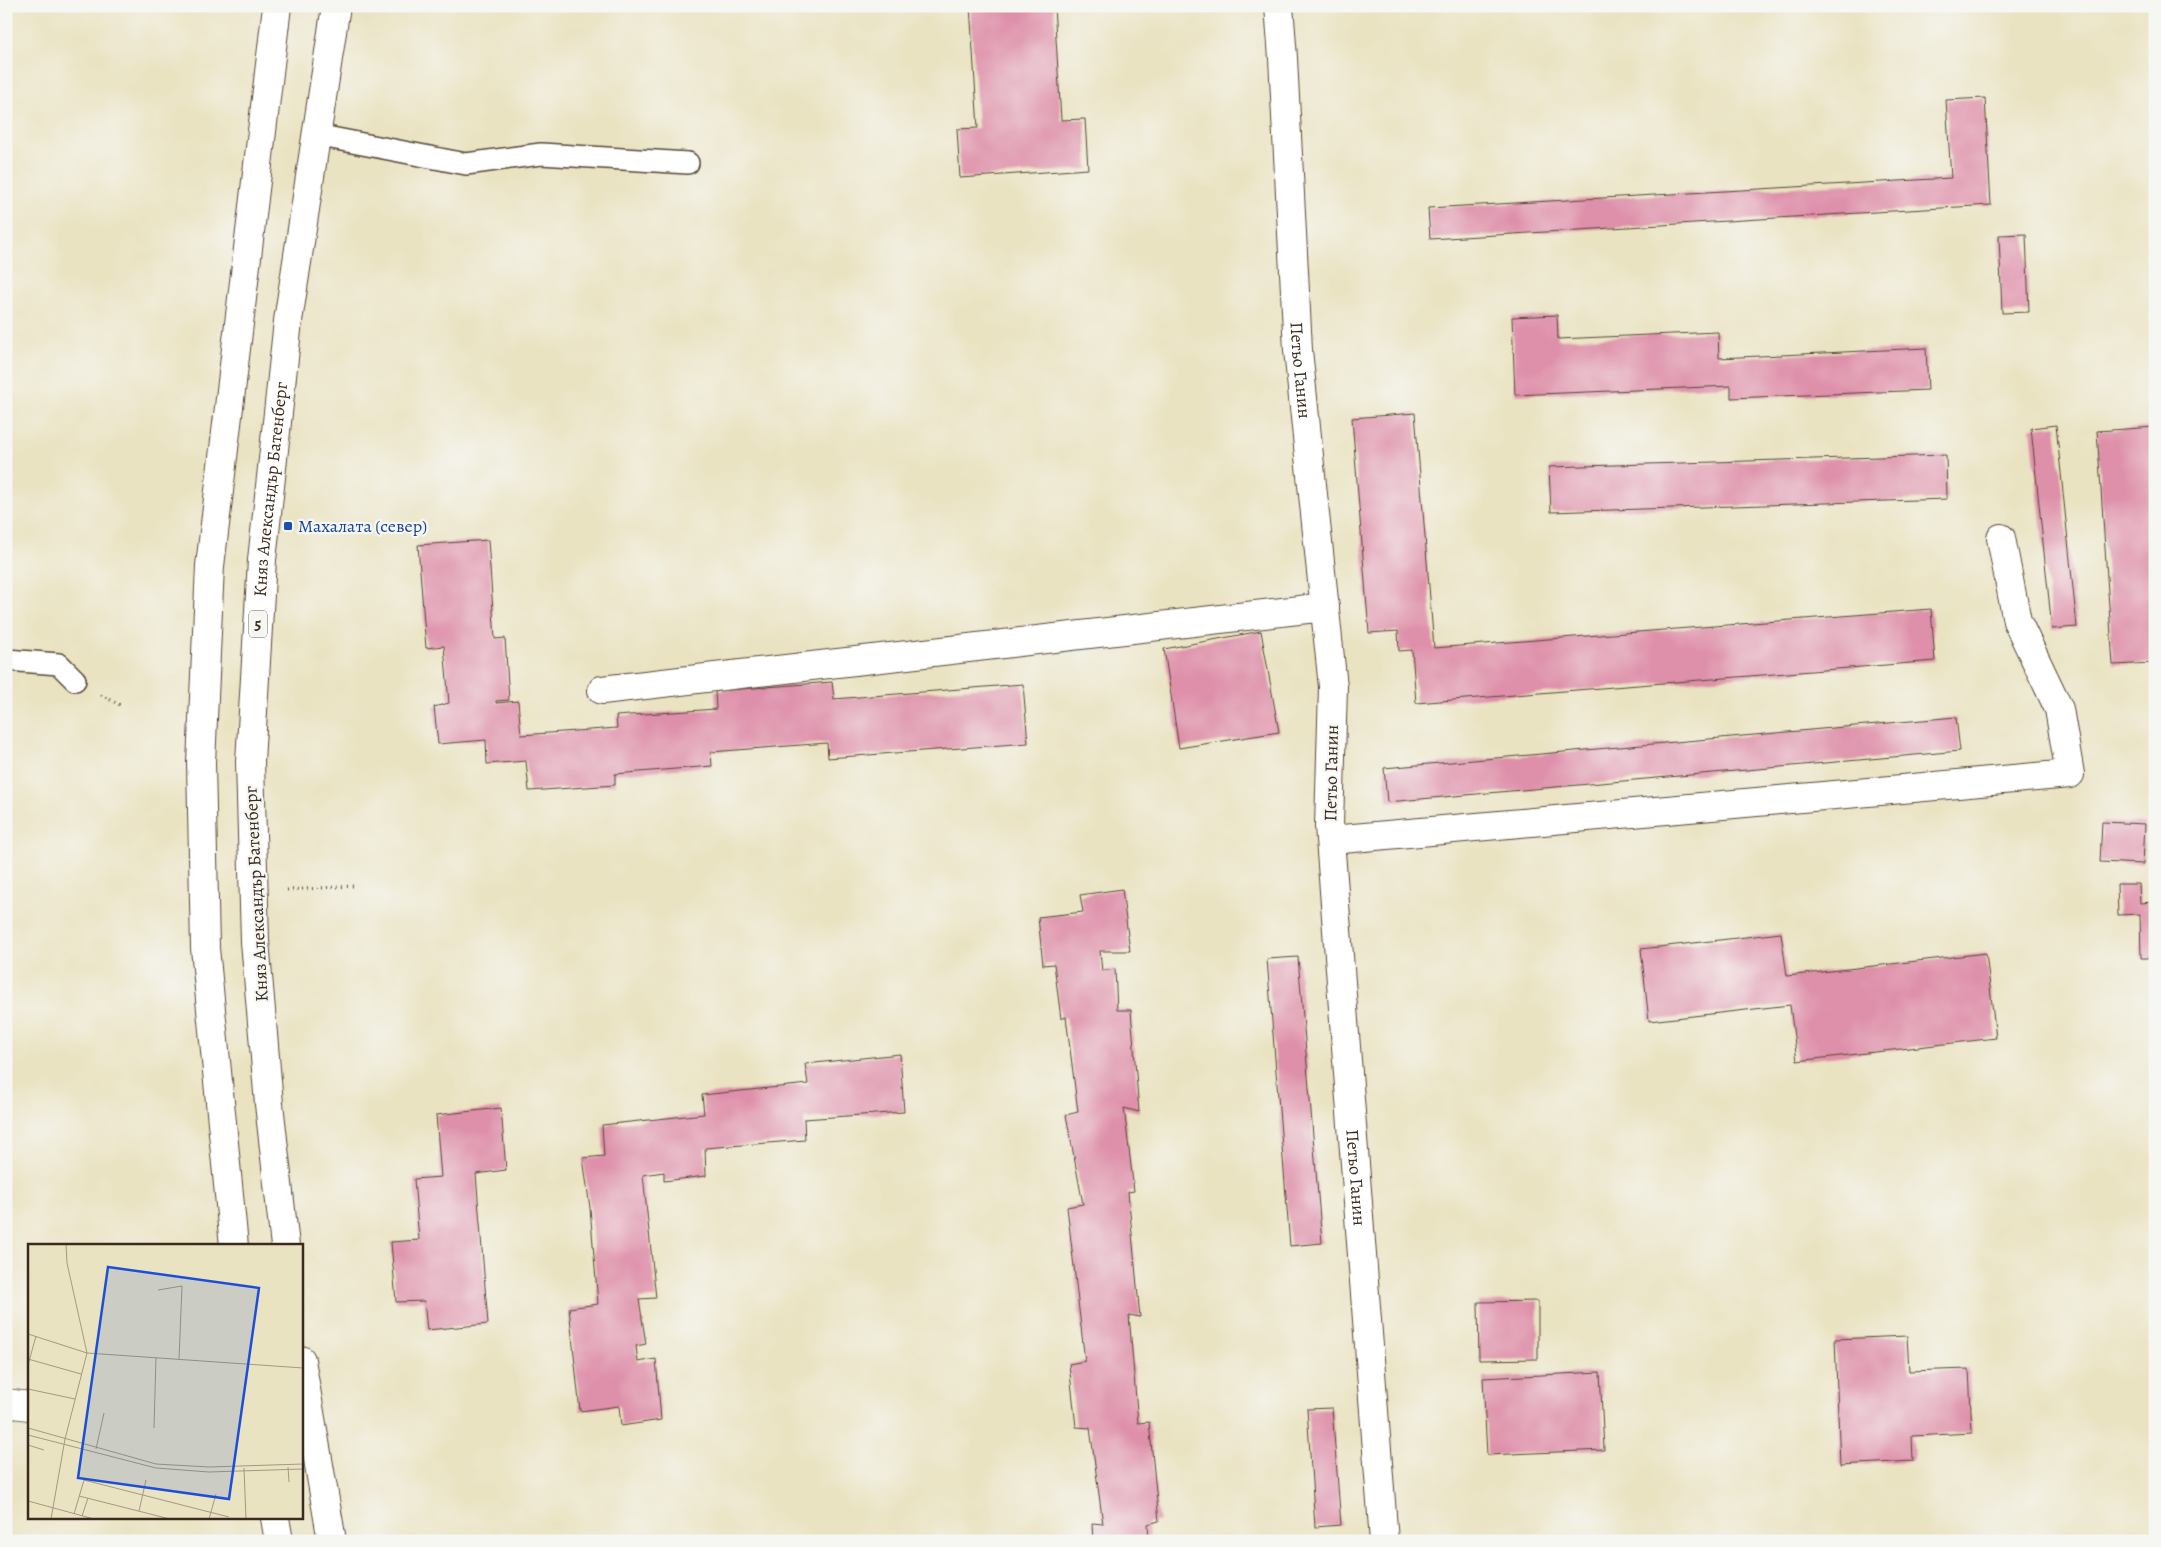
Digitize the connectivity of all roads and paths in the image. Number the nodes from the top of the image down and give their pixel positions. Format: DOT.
graph roads {
  1 [pos="277,6"];
  2 [pos="336,6"];
  3 [pos="1278,6"];
  4 [pos="316,135"];
  5 [pos="688,163"];
  6 [pos="2001,538"];
  7 [pos="1325,607"];
  8 [pos="6,660"];
  9 [pos="75,680"];
  10 [pos="602,690"];
  11 [pos="1331,840"];
  12 [pos="354,886"];
  13 [pos="277,890"];
  14 [pos="234,1244"];
  15 [pos="285,1244"];
  16 [pos="302,1366"];
  17 [pos="6,1403"];
  18 [pos="28,1406"];
  19 [pos="275,1520"];
  20 [pos="279,1541"];
  21 [pos="332,1541"];
  22 [pos="1384,1541"];
  1 -- 14 [label="street"];
  2 -- 4 [label="street, Княз Александър Батенберг / 5"];
  3 -- 7 [label="street, Петьо Ганин"];
  4 -- 5 [label="lane"];
  4 -- 15 [label="street, Княз Александър Батенберг / 5"];
  6 -- 11 [label="street"];
  7 -- 10 [label="street"];
  7 -- 11 [label="street, Петьо Ганин"];
  8 -- 9 [label="lane"];
  11 -- 22 [label="street, Петьо Ганин"];
  12 -- 13 [label="path"];
  16 -- 21 [label="street"];
  17 -- 18 [label="street"];
  19 -- 20 [label="street"];
}
